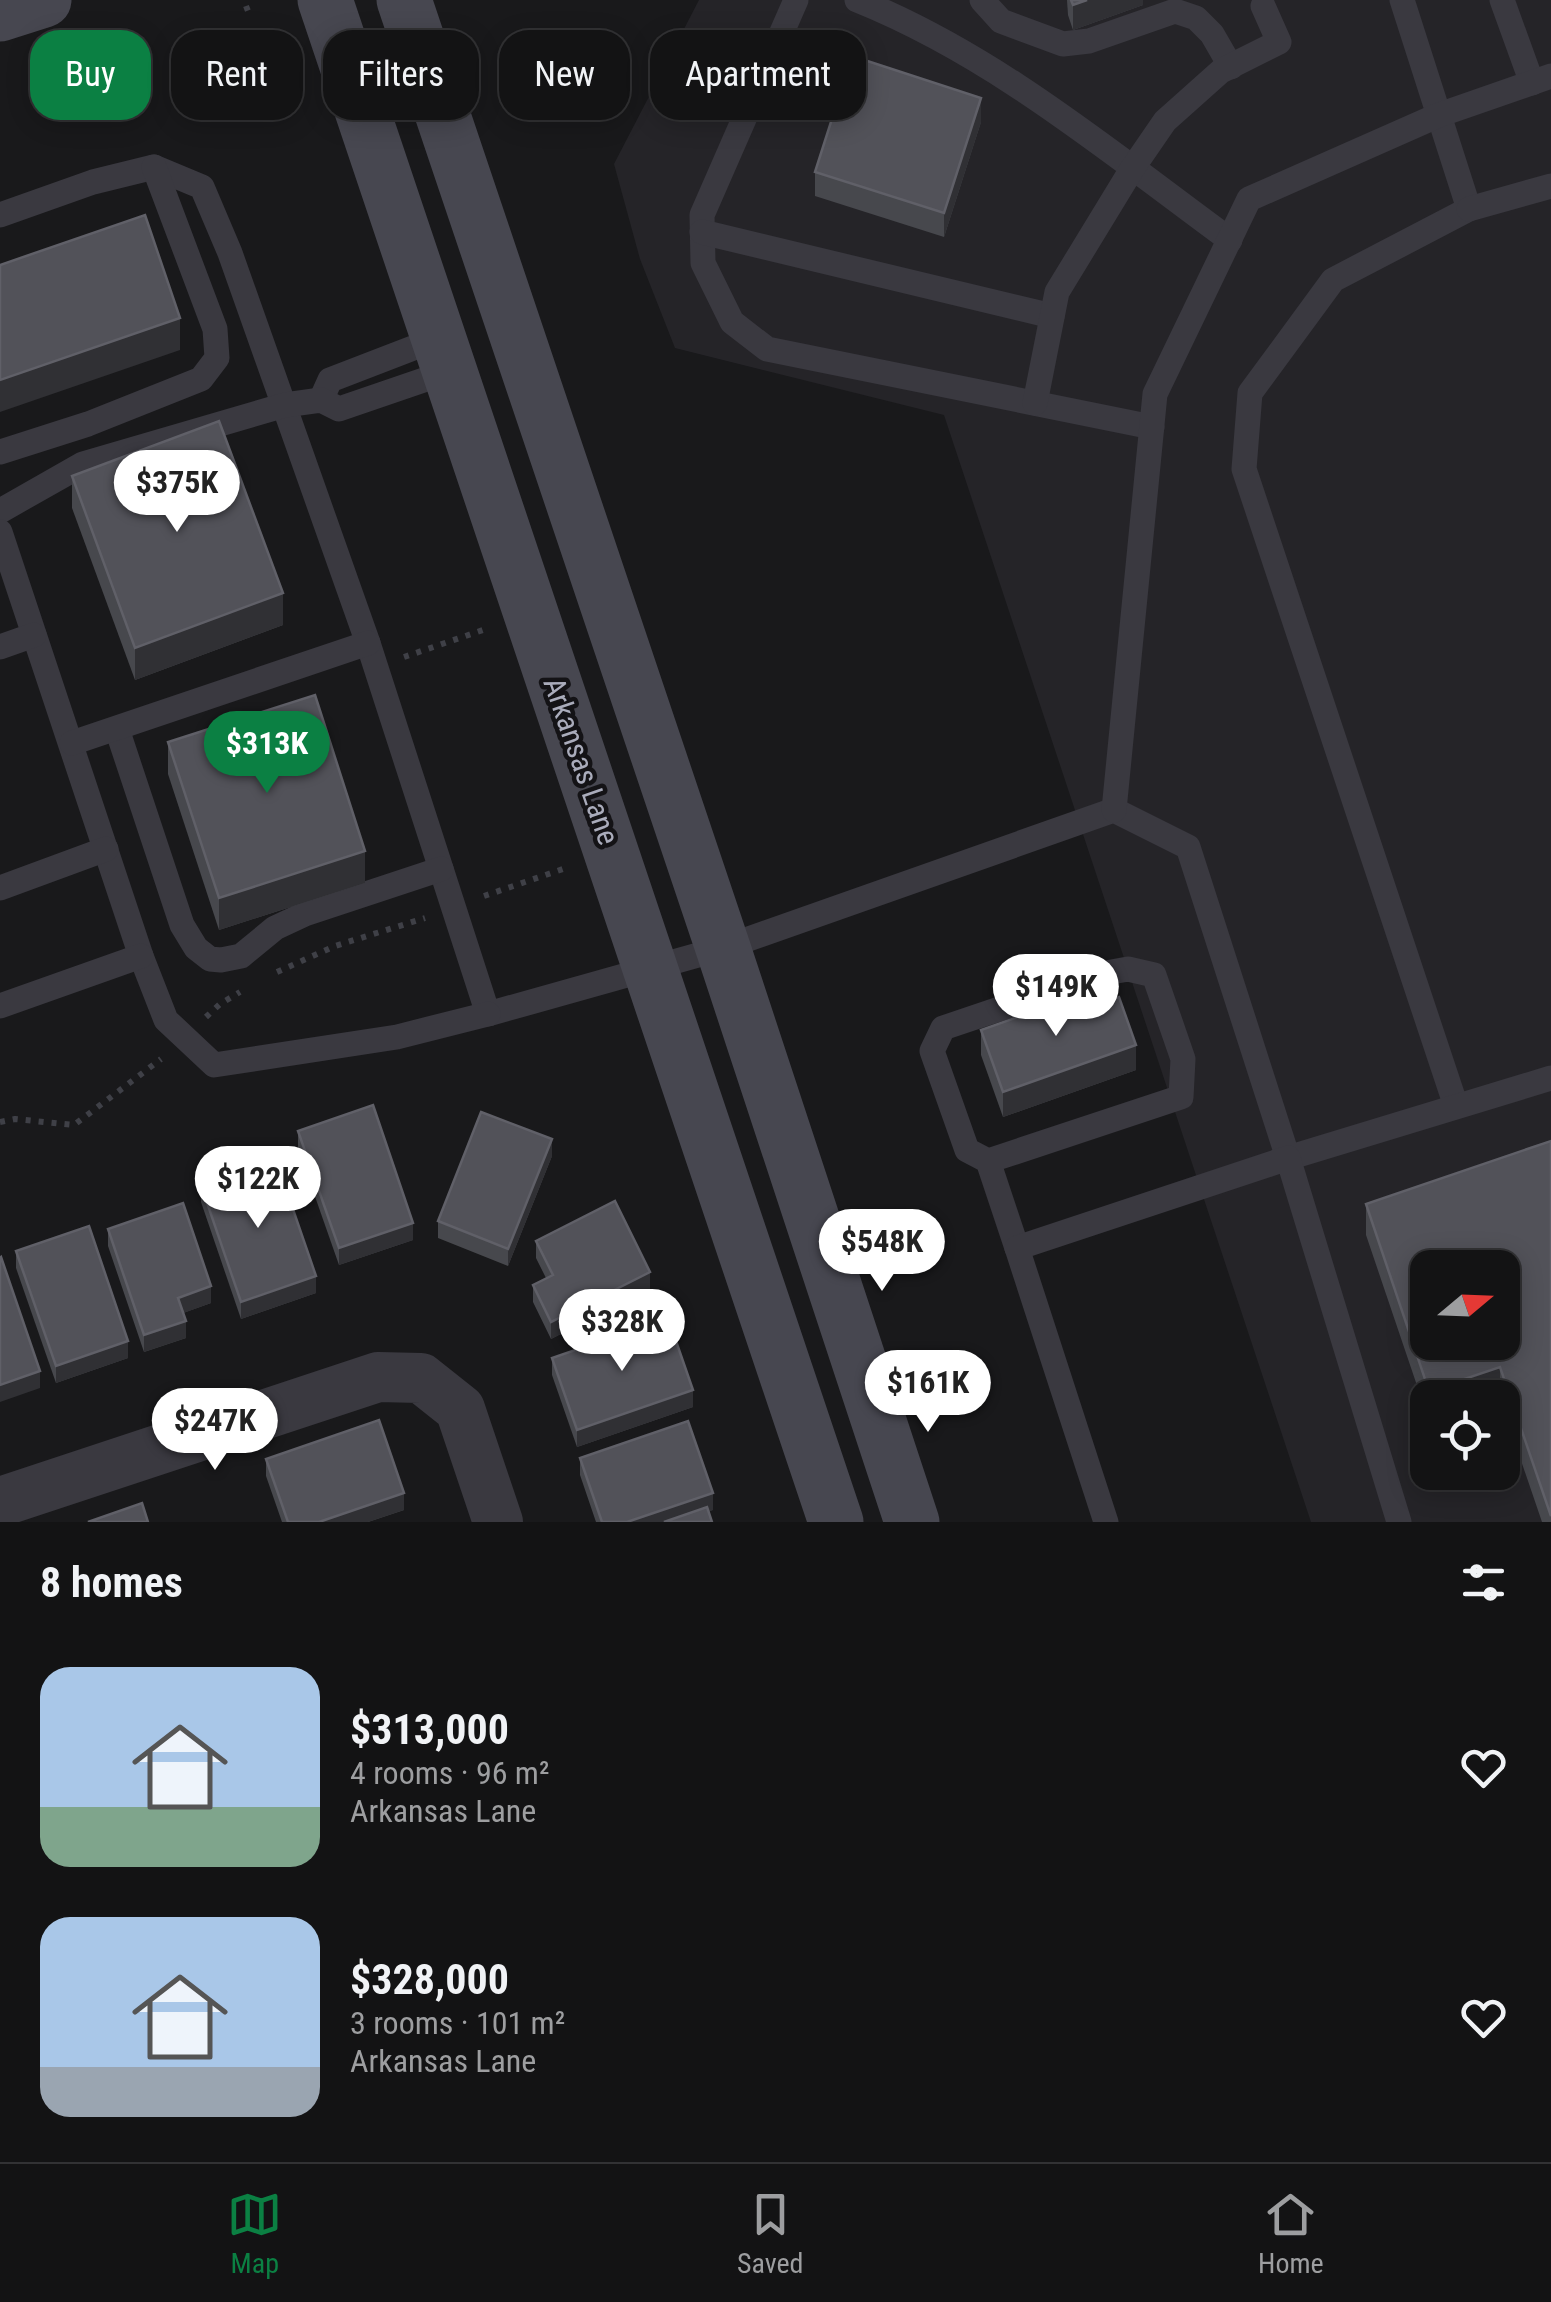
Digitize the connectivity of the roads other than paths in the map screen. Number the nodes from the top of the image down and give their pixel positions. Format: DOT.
graph roads {
  1 [pos="10,0"];
  2 [pos="44,0"];
  3 [pos="325,0"];
  4 [pos="404,0"];
  5 [pos="796,0"];
  6 [pos="856,0"];
  7 [pos="982,0"];
  8 [pos="1402,0"];
  9 [pos="1502,0"];
  10 [pos="1267,2"];
  11 [pos="0,12"];
  12 [pos="1231,66"];
  13 [pos="1541,80"];
  14 [pos="1439,115"];
  15 [pos="154,167"];
  16 [pos="1132,168"];
  17 [pos="1551,186"];
  18 [pos="1469,208"];
  19 [pos="0,215"];
  20 [pos="702,232"];
  21 [pos="1230,240"];
  22 [pos="1052,316"];
  23 [pos="444,354"];
  24 [pos="1035,403"];
  25 [pos="286,406"];
  26 [pos="1152,428"];
  27 [pos="0,452"];
  28 [pos="0,511"];
  29 [pos="0,532"];
  30 [pos="34,635"];
  31 [pos="0,647"];
  32 [pos="372,655"];
  33 [pos="117,728"];
  34 [pos="72,744"];
  35 [pos="1114,810"];
  36 [pos="106,849"];
  37 [pos="441,868"];
  38 [pos="0,888"];
  39 [pos="724,948"];
  40 [pos="141,956"];
  41 [pos="651,971"];
  42 [pos="0,1006"];
  43 [pos="488,1014"];
  44 [pos="1551,1078"];
  45 [pos="1456,1106"];
  46 [pos="1288,1158"];
  47 [pos="988,1161"];
  48 [pos="1017,1248"];
  49 [pos="0,1502"];
  50 [pos="498,1522"];
  51 [pos="836,1522"];
  52 [pos="912,1522"];
  53 [pos="1106,1522"];
  54 [pos="1398,1522"];
  1 -- 11 [label="main road"];
  2 -- 11 [label="main road"];
  3 -- 23 [label="main road, Arkansas Lane"];
  4 -- 39 [label="main road"];
  5 -- 20 [label="lane"];
  6 -- 16 [label="lane"];
  7 -- 12 [label="lane"];
  8 -- 14 [label="lane"];
  9 -- 13 [label="lane"];
  10 -- 12 [label="lane"];
  12 -- 16 [label="lane"];
  13 -- 14 [label="lane"];
  14 -- 18 [label="lane"];
  14 -- 21 [label="lane"];
  15 -- 19 [label="lane"];
  15 -- 25 [label="lane"];
  15 -- 27 [label="lane"];
  16 -- 21 [label="lane"];
  16 -- 22 [label="lane"];
  17 -- 18 [label="lane"];
  18 -- 45 [label="lane"];
  20 -- 22 [label="lane"];
  20 -- 24 [label="lane"];
  21 -- 26 [label="lane"];
  22 -- 24 [label="lane"];
  23 -- 25 [label="lane"];
  23 -- 41 [label="main road, Arkansas Lane"];
  24 -- 26 [label="lane"];
  25 -- 28 [label="lane"];
  25 -- 32 [label="lane"];
  26 -- 35 [label="lane"];
  29 -- 30 [label="lane"];
  30 -- 31 [label="lane"];
  30 -- 34 [label="lane"];
  32 -- 33 [label="lane"];
  32 -- 37 [label="lane"];
  33 -- 34 [label="lane"];
  33 -- 37 [label="lane"];
  34 -- 36 [label="lane"];
  35 -- 39 [label="lane"];
  35 -- 46 [label="lane"];
  36 -- 38 [label="lane"];
  36 -- 40 [label="lane"];
  37 -- 43 [label="lane"];
  39 -- 41 [label="lane"];
  39 -- 52 [label="main road"];
  40 -- 42 [label="lane"];
  40 -- 43 [label="lane"];
  41 -- 43 [label="lane"];
  41 -- 51 [label="main road, Arkansas Lane"];
  44 -- 45 [label="lane"];
  45 -- 46 [label="lane"];
  46 -- 48 [label="lane"];
  46 -- 54 [label="lane"];
  47 -- 47 [label="lane"];
  47 -- 48 [label="lane"];
  48 -- 53 [label="lane"];
  49 -- 50 [label="street"];
}
